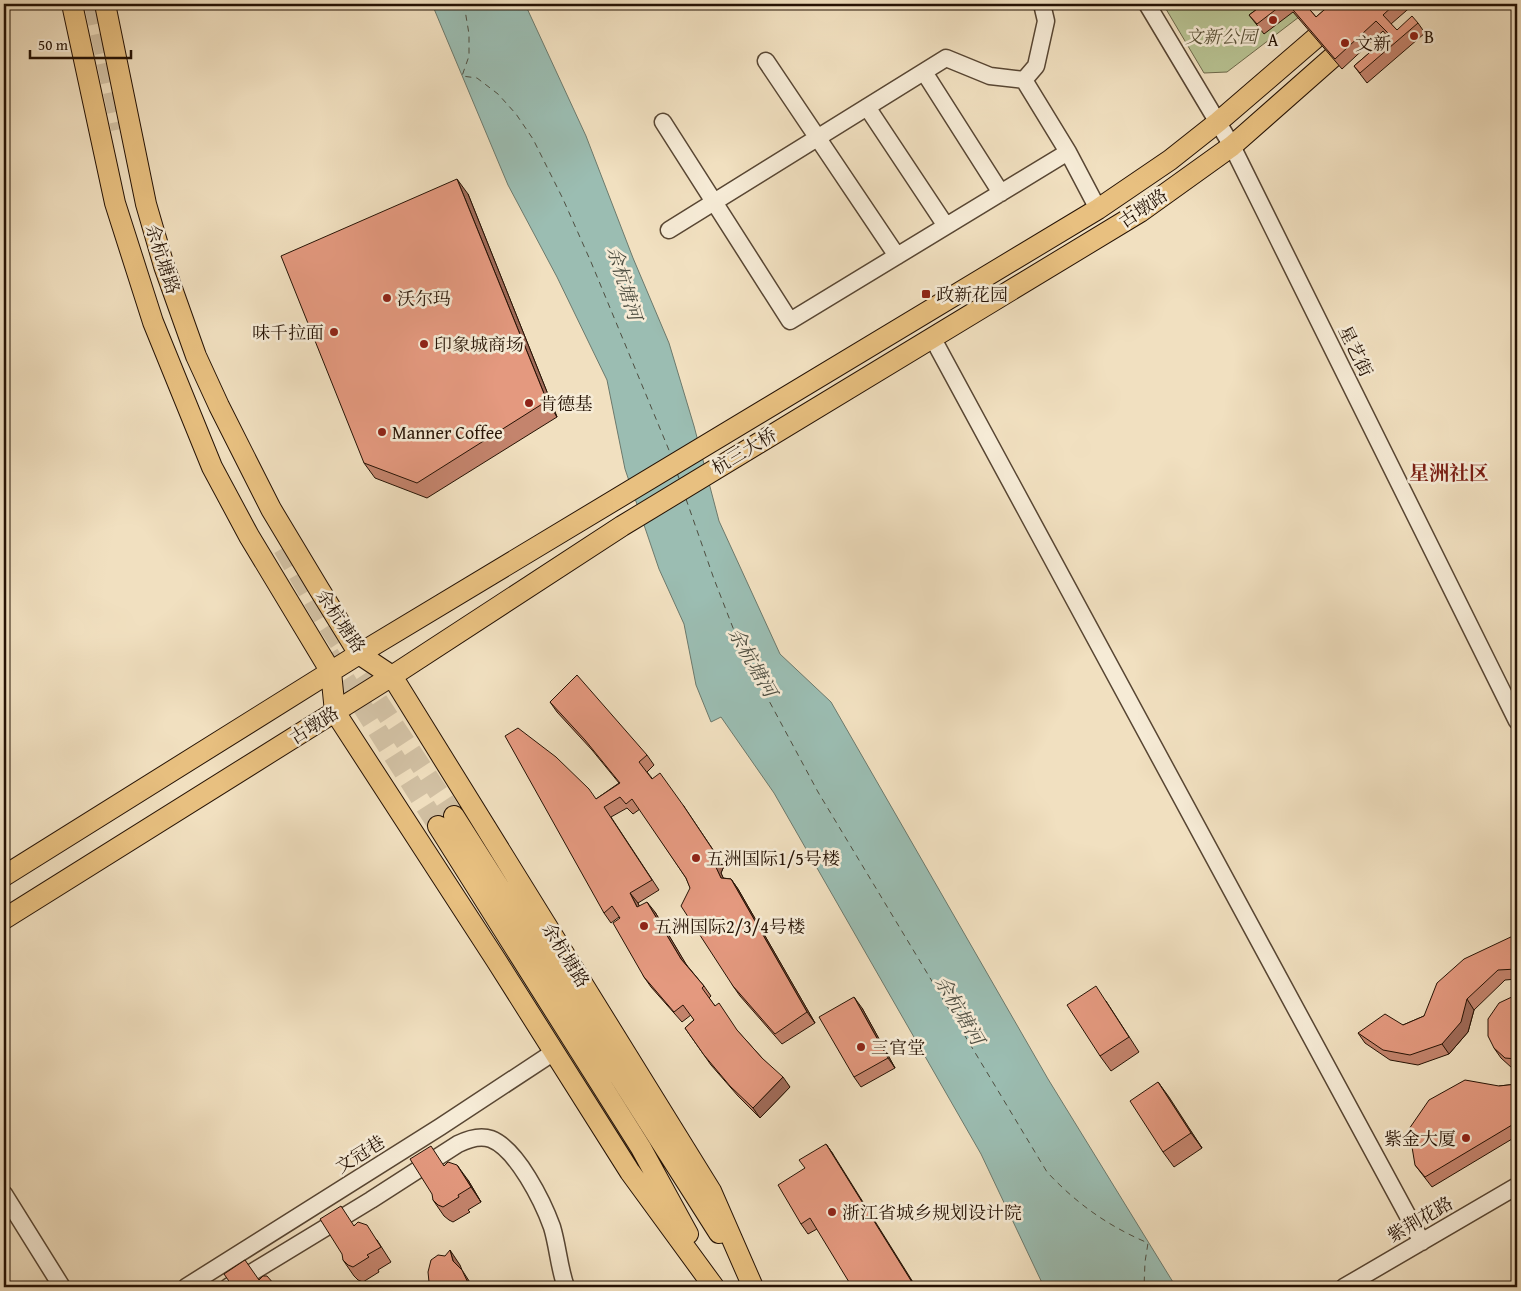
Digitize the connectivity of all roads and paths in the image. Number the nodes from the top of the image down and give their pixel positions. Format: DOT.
graph roads {
  1 [pos="72,4"];
  2 [pos="105,4"];
  3 [pos="1042,4"];
  4 [pos="1148,4"];
  5 [pos="1355,4"];
  6 [pos="1393,4"];
  7 [pos="766,61"];
  8 [pos="924,72"];
  9 [pos="1024,80"];
  10 [pos="867,107"];
  11 [pos="663,122"];
  12 [pos="1218,122"];
  13 [pos="817,138"];
  14 [pos="1232,146"];
  15 [pos="1068,152"];
  16 [pos="1001,192"];
  17 [pos="714,202"];
  18 [pos="1098,209"];
  19 [pos="946,226"];
  20 [pos="669,230"];
  21 [pos="897,256"];
  22 [pos="932,337"];
  23 [pos="855,355"];
  24 [pos="867,376"];
  25 [pos="615,498"];
  26 [pos="622,526"];
  27 [pos="359,654"];
  28 [pos="330,672"];
  29 [pos="392,676"];
  30 [pos="335,712"];
  31 [pos="1517,721"];
  32 [pos="4,876"];
  33 [pos="4,919"];
  34 [pos="554,1052"];
  35 [pos="1517,1186"];
  36 [pos="4,1194"];
  37 [pos="1422,1242"];
  38 [pos="62,1287"];
  39 [pos="186,1287"];
  40 [pos="228,1287"];
  41 [pos="566,1287"];
  42 [pos="716,1287"];
  43 [pos="753,1287"];
  44 [pos="1344,1287"];
  1 -- 28 [label="main road, 余杭塘路"];
  2 -- 27 [label="main road, 余杭塘路"];
  3 -- 9 [label="street"];
  4 -- 12 [label="street, 星艺街"];
  5 -- 12 [label="main road, 古墩路"];
  6 -- 14 [label="main road, 古墩路"];
  7 -- 13 [label="street"];
  8 -- 9 [label="street"];
  8 -- 10 [label="street"];
  8 -- 16 [label="street"];
  9 -- 15 [label="street"];
  10 -- 13 [label="street"];
  10 -- 19 [label="street"];
  11 -- 17 [label="street"];
  12 -- 14 [label="street, 星艺街"];
  12 -- 18 [label="main road, 古墩路"];
  13 -- 17 [label="street"];
  13 -- 21 [label="street"];
  14 -- 22 [label="main road, 古墩路"];
  14 -- 31 [label="street, 星艺街"];
  15 -- 16 [label="street"];
  15 -- 18 [label="street"];
  16 -- 19 [label="street"];
  17 -- 20 [label="street"];
  17 -- 21 [label="street"];
  18 -- 23 [label="main road, 古墩路"];
  19 -- 21 [label="street"];
  22 -- 24 [label="main road, 古墩路"];
  22 -- 37 [label="street"];
  23 -- 25 [label="main road, 杭三大桥"];
  24 -- 26 [label="main road, 杭三大桥"];
  25 -- 27 [label="main road, 古墩路"];
  26 -- 29 [label="main road, 古墩路"];
  27 -- 28 [label="main road, 古墩路"];
  27 -- 29 [label="main road, 余杭塘路"];
  28 -- 30 [label="main road, 余杭塘路"];
  28 -- 32 [label="main road, 古墩路"];
  29 -- 30 [label="main road, 古墩路"];
  29 -- 43 [label="main road, 余杭塘路"];
  30 -- 33 [label="main road, 古墩路"];
  30 -- 34 [label="main road, 余杭塘路"];
  34 -- 39 [label="street, 文冠巷"];
  34 -- 42 [label="main road, 余杭塘路"];
  35 -- 37 [label="street, 紫荆花路"];
  36 -- 38 [label="street"];
  37 -- 44 [label="street, 紫荆花路"];
  40 -- 41 [label="street"];
  42 -- 43 [label="main road, 余杭塘路"];
}
